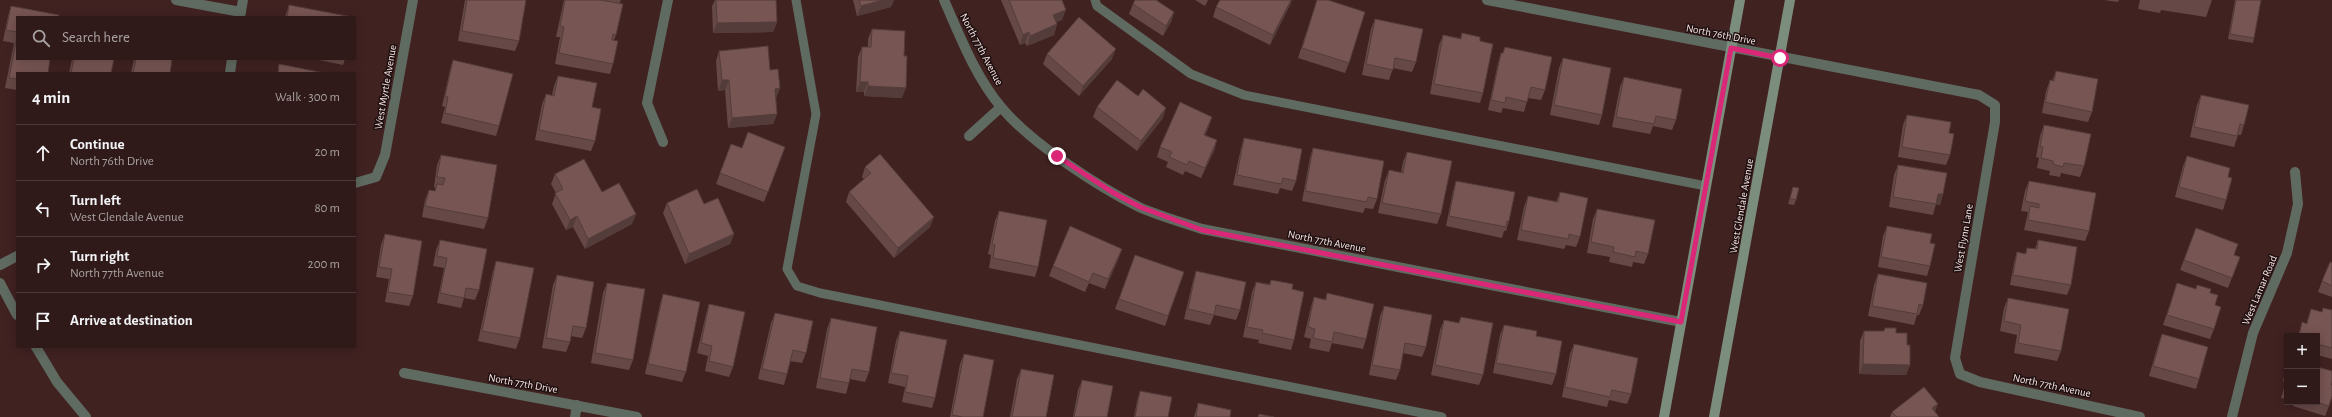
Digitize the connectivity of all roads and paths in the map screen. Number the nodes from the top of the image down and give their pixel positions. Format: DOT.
graph roads {
  1 [pos="176,0"];
  2 [pos="243,0"];
  3 [pos="413,0"];
  4 [pos="668,0"];
  5 [pos="796,0"];
  6 [pos="944,0"];
  7 [pos="1095,0"];
  8 [pos="1487,0"];
  9 [pos="1740,0"];
  10 [pos="1790,0"];
  11 [pos="240,14"];
  12 [pos="1731,48"];
  13 [pos="1780,58"];
  14 [pos="232,60"];
  15 [pos="230,72"];
  16 [pos="1995,105"];
  17 [pos="1001,107"];
  18 [pos="970,136"];
  19 [pos="663,142"];
  20 [pos="2295,172"];
  21 [pos="356,182"];
  22 [pos="1706,186"];
  23 [pos="16,257"];
  24 [pos="0,265"];
  25 [pos="0,283"];
  26 [pos="16,313"];
  27 [pos="1681,322"];
  28 [pos="37,348"];
  29 [pos="404,373"];
  30 [pos="1960,374"];
  31 [pos="577,405"];
  32 [pos="86,417"];
  33 [pos="575,417"];
  34 [pos="637,417"];
  35 [pos="1442,417"];
  36 [pos="1664,417"];
  37 [pos="1714,417"];
  38 [pos="2140,417"];
  39 [pos="2232,417"];
  1 -- 11 [label="street"];
  2 -- 11 [label="street"];
  3 -- 21 [label="street, West Myrtle Avenue"];
  4 -- 19 [label="street"];
  5 -- 35 [label="lane"];
  6 -- 17 [label="street, North 77th Avenue"];
  7 -- 22 [label="lane"];
  8 -- 12 [label="street, North 76th Drive"];
  9 -- 12 [label="main road"];
  10 -- 13 [label="main road, West Glendale Avenue"];
  12 -- 13 [label="street, North 76th Drive"];
  12 -- 22 [label="main road"];
  13 -- 16 [label="street, North 76th Drive"];
  13 -- 37 [label="main road, West Glendale Avenue"];
  14 -- 15 [label="street"];
  16 -- 30 [label="street, West Flynn Lane"];
  17 -- 18 [label="street"];
  17 -- 27 [label="street, North 77th Avenue"];
  20 -- 39 [label="street, West Lamar Road"];
  22 -- 27 [label="main road"];
  23 -- 24 [label="street"];
  25 -- 26 [label="street"];
  27 -- 36 [label="main road"];
  28 -- 32 [label="street"];
  29 -- 31 [label="street, North 77th Drive"];
  30 -- 38 [label="street, North 77th Avenue"];
  31 -- 33 [label="street"];
  31 -- 34 [label="street, North 77th Drive"];
}
